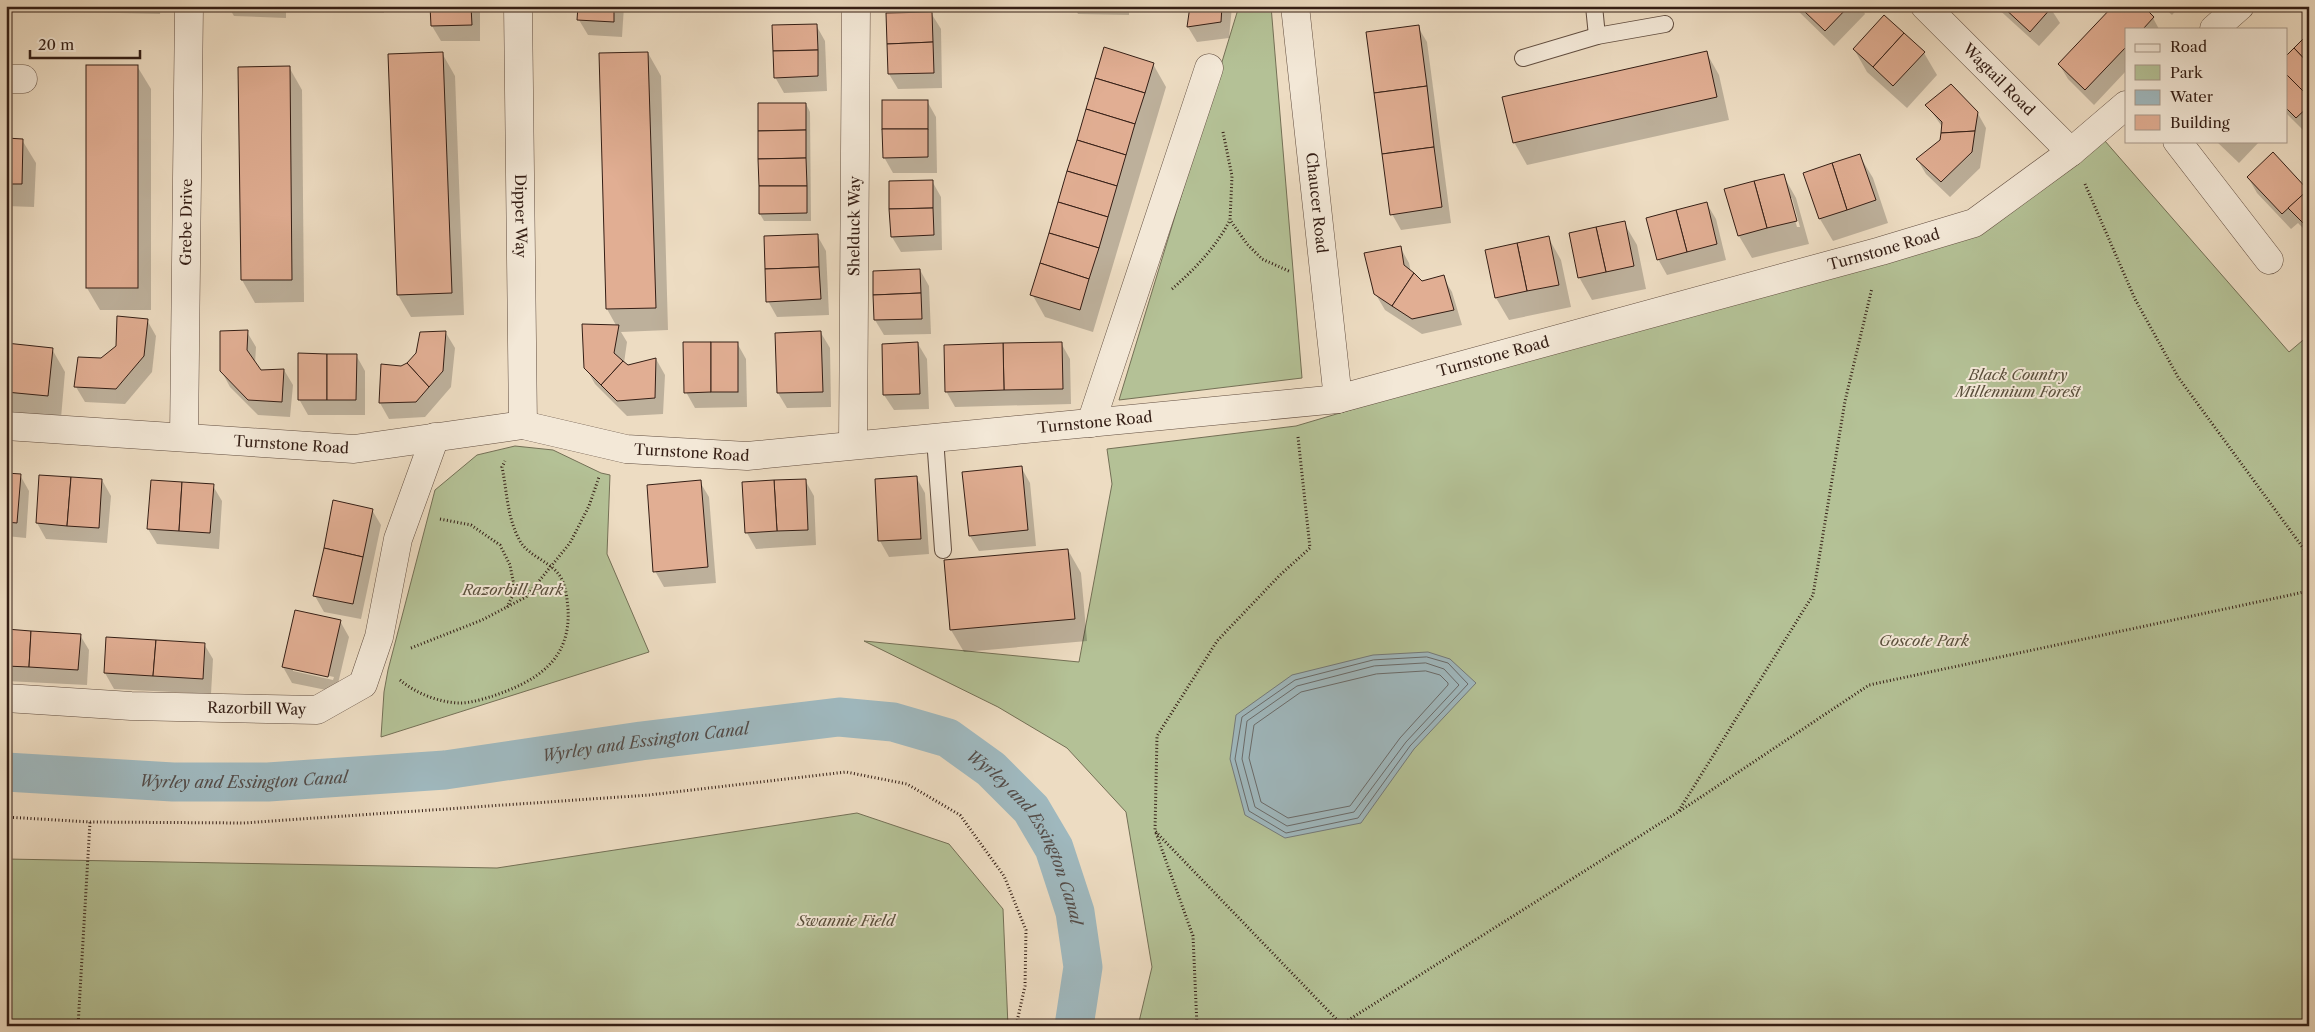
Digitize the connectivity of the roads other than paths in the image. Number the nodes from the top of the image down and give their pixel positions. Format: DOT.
graph roads {
  1 [pos="189,6"];
  2 [pos="518,6"];
  3 [pos="856,6"];
  4 [pos="1295,6"];
  5 [pos="1594,6"];
  6 [pos="1925,6"];
  7 [pos="2240,6"];
  8 [pos="1666,24"];
  9 [pos="2215,28"];
  10 [pos="1597,36"];
  11 [pos="1523,58"];
  12 [pos="1205,79"];
  13 [pos="2125,105"];
  14 [pos="2178,142"];
  15 [pos="2071,152"];
  16 [pos="2269,260"];
  17 [pos="1338,399"];
  18 [pos="1091,423"];
  19 [pos="523,425"];
  20 [pos="6,426"];
  21 [pos="184,437"];
  22 [pos="435,437"];
  23 [pos="935,438"];
  24 [pos="853,445"];
  25 [pos="943,550"];
  26 [pos="6,698"];
  1 -- 21 [label="street, Grebe Drive"];
  2 -- 19 [label="street, Dipper Way"];
  3 -- 24 [label="street, Shelduck Way"];
  4 -- 17 [label="street, Chaucer Road"];
  5 -- 10 [label="lane"];
  6 -- 15 [label="street, Wagtail Road"];
  7 -- 9 [label="street"];
  8 -- 10 [label="lane"];
  10 -- 11 [label="lane"];
  12 -- 18 [label="street"];
  13 -- 15 [label="street, Turnstone Road"];
  14 -- 16 [label="street"];
  15 -- 17 [label="street, Turnstone Road"];
  17 -- 18 [label="street, Turnstone Road"];
  18 -- 23 [label="street, Turnstone Road"];
  19 -- 22 [label="street, Turnstone Road"];
  19 -- 24 [label="street, Turnstone Road"];
  20 -- 21 [label="street, Turnstone Road"];
  21 -- 22 [label="street, Turnstone Road"];
  22 -- 26 [label="street, Razorbill Way"];
  23 -- 24 [label="street, Turnstone Road"];
  23 -- 25 [label="lane"];
}
